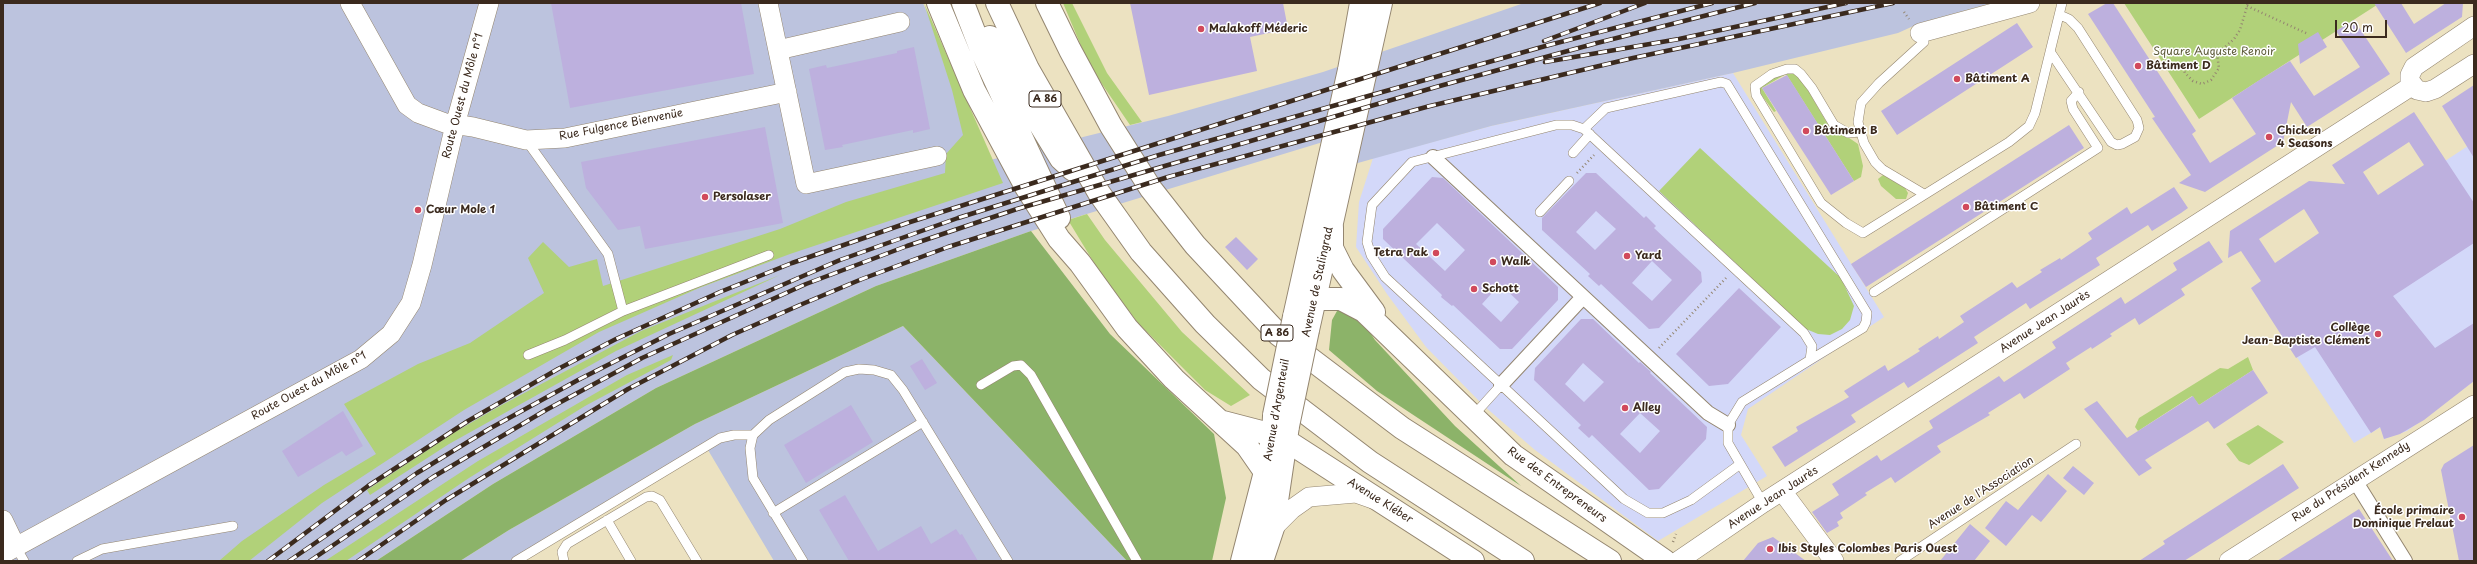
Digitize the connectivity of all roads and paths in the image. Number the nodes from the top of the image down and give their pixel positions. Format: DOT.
graph roads {
  1 [pos="350,3"];
  2 [pos="489,3"];
  3 [pos="768,3"];
  4 [pos="938,3"];
  5 [pos="963,3"];
  6 [pos="975,3"];
  7 [pos="997,3"];
  8 [pos="1047,3"];
  9 [pos="1361,3"];
  10 [pos="1381,3"];
  11 [pos="2030,3"];
  12 [pos="2062,3"];
  13 [pos="2248,5"];
  14 [pos="2060,15"];
  15 [pos="900,22"];
  16 [pos="2474,26"];
  17 [pos="1920,33"];
  18 [pos="2308,34"];
  19 [pos="778,50"];
  20 [pos="2051,53"];
  21 [pos="2182,64"];
  22 [pos="2474,64"];
  23 [pos="2413,86"];
  24 [pos="787,92"];
  25 [pos="2079,92"];
  26 [pos="455,125"];
  27 [pos="1587,132"];
  28 [pos="1860,132"];
  29 [pos="526,140"];
  30 [pos="1603,146"];
  31 [pos="1573,153"];
  32 [pos="937,156"];
  33 [pos="1433,157"];
  34 [pos="1570,181"];
  35 [pos="1099,192"];
  36 [pos="1924,194"];
  37 [pos="1540,212"];
  38 [pos="1332,218"];
  39 [pos="769,255"];
  40 [pos="1080,263"];
  41 [pos="1735,269"];
  42 [pos="1874,292"];
  43 [pos="1583,297"];
  44 [pos="623,311"];
  45 [pos="1304,311"];
  46 [pos="1405,351"];
  47 [pos="528,355"];
  48 [pos="1648,358"];
  49 [pos="1810,360"];
  50 [pos="981,385"];
  51 [pos="1500,385"];
  52 [pos="2474,405"];
  53 [pos="1472,417"];
  54 [pos="923,422"];
  55 [pos="1222,422"];
  56 [pos="1728,424"];
  57 [pos="1281,429"];
  58 [pos="753,436"];
  59 [pos="2076,444"];
  60 [pos="1739,465"];
  61 [pos="1265,472"];
  62 [pos="2354,479"];
  63 [pos="1782,491"];
  64 [pos="1381,502"];
  65 [pos="1763,503"];
  66 [pos="773,512"];
  67 [pos="3,520"];
  68 [pos="607,520"];
  69 [pos="232,526"];
  70 [pos="1273,528"];
  71 [pos="14,554"];
  72 [pos="77,561"];
  73 [pos="516,561"];
  74 [pos="564,561"];
  75 [pos="631,561"];
  76 [pos="697,561"];
  77 [pos="803,561"];
  78 [pos="1008,561"];
  79 [pos="1137,561"];
  80 [pos="1242,561"];
  81 [pos="1262,561"];
  82 [pos="1473,561"];
  83 [pos="1524,561"];
  84 [pos="1610,561"];
  85 [pos="1665,561"];
  86 [pos="1678,561"];
  87 [pos="1834,561"];
  88 [pos="1900,561"];
  89 [pos="2229,561"];
  90 [pos="2405,561"];
  1 -- 26 [label="street, Rue Fulgence Bienvenüe"];
  2 -- 26 [label="street, Route Ouest du Môle n°1"];
  3 -- 19 [label="street"];
  4 -- 40 [label="main road"];
  5 -- 40 [label="main road"];
  6 -- 35 [label="main road"];
  7 -- 35 [label="main road, A 86"];
  8 -- 84 [label="main road, A 86"];
  9 -- 45 [label="main road"];
  10 -- 38 [label="main road, Avenue de Stalingrad"];
  11 -- 17 [label="street"];
  12 -- 14 [label="lane"];
  13 -- 18 [label="path"];
  13 -- 21 [label="path"];
  14 -- 20 [label="lane"];
  14 -- 25 [label="lane"];
  15 -- 19 [label="street"];
  16 -- 23 [label="street"];
  17 -- 28 [label="lane"];
  19 -- 24 [label="street"];
  20 -- 25 [label="lane"];
  20 -- 36 [label="lane"];
  22 -- 23 [label="street"];
  23 -- 63 [label="street, Avenue Jean Jaurès"];
  24 -- 29 [label="street, Rue Fulgence Bienvenüe"];
  24 -- 32 [label="street"];
  25 -- 42 [label="lane"];
  26 -- 29 [label="street, Rue Fulgence Bienvenüe"];
  26 -- 71 [label="street, Route Ouest du Môle n°1"];
  27 -- 30 [label="lane"];
  27 -- 31 [label="lane"];
  27 -- 33 [label="lane"];
  27 -- 49 [label="lane"];
  28 -- 36 [label="lane"];
  28 -- 36 [label="lane"];
  29 -- 44 [label="lane"];
  30 -- 34 [label="path"];
  30 -- 41 [label="lane"];
  33 -- 43 [label="street"];
  33 -- 51 [label="lane"];
  34 -- 37 [label="lane"];
  35 -- 83 [label="main road, A 86"];
  38 -- 45 [label="main road, Avenue de Stalingrad"];
  38 -- 46 [label="main road, Rue des Entrepreneurs"];
  39 -- 44 [label="lane"];
  40 -- 55 [label="main road"];
  41 -- 48 [label="path"];
  41 -- 49 [label="lane"];
  43 -- 48 [label="street"];
  43 -- 51 [label="street"];
  44 -- 47 [label="lane"];
  45 -- 46 [label="main road, Rue des Entrepreneurs"];
  45 -- 57 [label="main road, Avenue de Stalingrad, bridge"];
  46 -- 53 [label="main road, Rue des Entrepreneurs"];
  48 -- 56 [label="street"];
  49 -- 56 [label="lane"];
  50 -- 79 [label="lane"];
  51 -- 53 [label="lane"];
  51 -- 60 [label="lane"];
  52 -- 62 [label="street, Rue du Président Kennedy"];
  53 -- 85 [label="main road, Rue des Entrepreneurs"];
  54 -- 58 [label="lane"];
  54 -- 66 [label="lane"];
  54 -- 78 [label="lane"];
  55 -- 57 [label="main road, Avenue Kléber"];
  55 -- 61 [label="main road"];
  56 -- 60 [label="lane"];
  57 -- 61 [label="main road, Avenue d'Argenteuil"];
  57 -- 64 [label="main road, Avenue Kléber"];
  57 -- 70 [label="main road, Avenue de Stalingrad"];
  58 -- 66 [label="lane"];
  58 -- 73 [label="lane"];
  59 -- 88 [label="lane, Avenue de l'Association"];
  60 -- 65 [label="lane"];
  61 -- 80 [label="main road, Avenue d'Argenteuil"];
  62 -- 89 [label="street, Rue du Président Kennedy"];
  62 -- 90 [label="street"];
  63 -- 65 [label="street, Avenue Jean Jaurès"];
  63 -- 87 [label="street"];
  64 -- 70 [label="street"];
  64 -- 82 [label="main road, Avenue Kléber"];
  65 -- 86 [label="street, Avenue Jean Jaurès"];
  66 -- 77 [label="lane"];
  67 -- 71 [label="street"];
  68 -- 74 [label="lane"];
  68 -- 75 [label="lane"];
  68 -- 76 [label="lane"];
  69 -- 72 [label="lane"];
  70 -- 81 [label="main road, Avenue de Stalingrad"];
}
